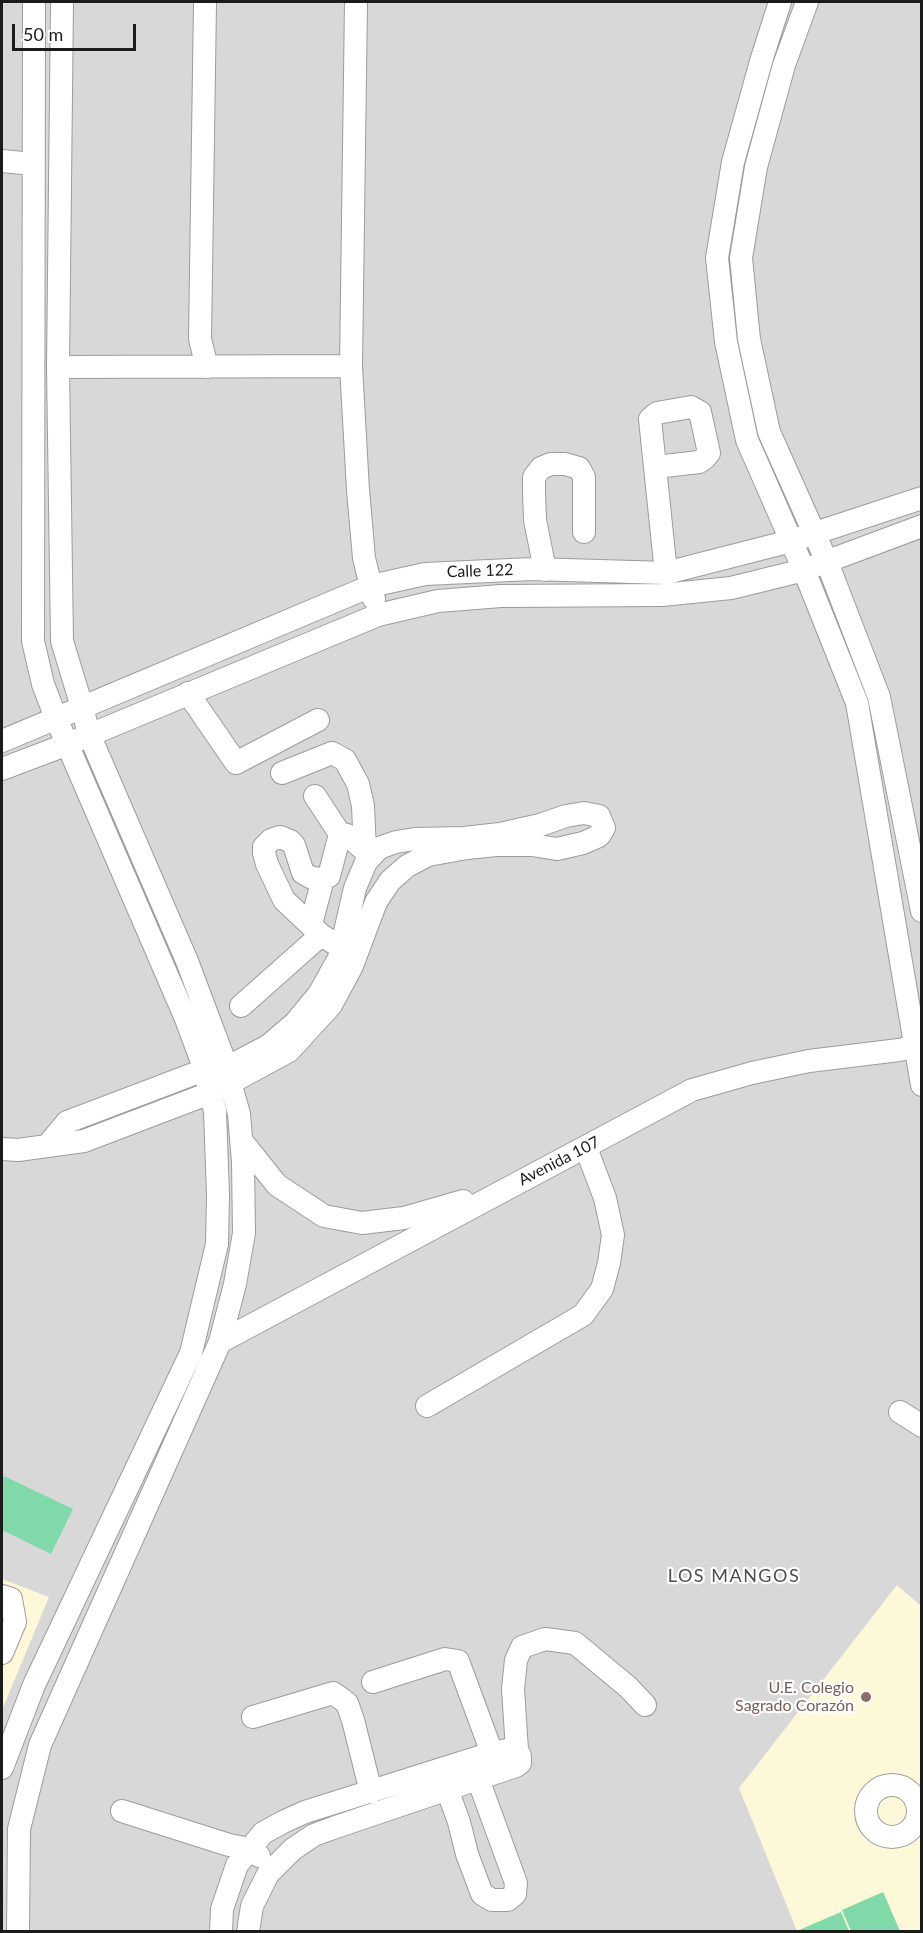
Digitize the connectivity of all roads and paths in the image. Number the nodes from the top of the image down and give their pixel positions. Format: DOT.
graph roads {
  1 [pos="34,2"];
  2 [pos="62,2"];
  3 [pos="205,2"];
  4 [pos="356,2"];
  5 [pos="780,2"];
  6 [pos="807,2"];
  7 [pos="2,161"];
  8 [pos="33,164"];
  9 [pos="351,366"];
  10 [pos="58,367"];
  11 [pos="207,367"];
  12 [pos="33,413"];
  13 [pos="59,413"];
  14 [pos="656,467"];
  15 [pos="921,498"];
  16 [pos="921,526"];
  17 [pos="584,532"];
  18 [pos="815,534"];
  19 [pos="791,541"];
  20 [pos="827,562"];
  21 [pos="545,570"];
  22 [pos="804,570"];
  23 [pos="666,573"];
  24 [pos="371,586"];
  25 [pos="378,615"];
  26 [pos="188,693"];
  27 [pos="82,707"];
  28 [pos="56,718"];
  29 [pos="318,720"];
  30 [pos="89,734"];
  31 [pos="2,741"];
  32 [pos="68,744"];
  33 [pos="2,769"];
  34 [pos="282,773"];
  35 [pos="315,796"];
  36 [pos="340,834"];
  37 [pos="368,853"];
  38 [pos="323,879"];
  39 [pos="921,911"];
  40 [pos="316,929"];
  41 [pos="342,948"];
  42 [pos="242,1006"];
  43 [pos="919,1046"];
  44 [pos="220,1074"];
  45 [pos="921,1085"];
  46 [pos="210,1093"];
  47 [pos="241,1140"];
  48 [pos="47,1146"];
  49 [pos="586,1148"];
  50 [pos="2,1149"];
  51 [pos="505,1189"];
  52 [pos="220,1342"];
  53 [pos="427,1406"];
  54 [pos="900,1412"];
  55 [pos="921,1426"];
  56 [pos="2,1596"];
  57 [pos="2,1653"];
  58 [pos="373,1682"];
  59 [pos="645,1705"];
  60 [pos="253,1717"];
  61 [pos="517,1750"];
  62 [pos="489,1754"];
  63 [pos="2,1763"];
  64 [pos="2,1768"];
  65 [pos="33,1777"];
  66 [pos="478,1779"];
  67 [pos="447,1789"];
  68 [pos="371,1792"];
  69 [pos="122,1811"];
  70 [pos="250,1849"];
  71 [pos="275,1868"];
  72 [pos="18,1932"];
  73 [pos="221,1932"];
  74 [pos="248,1932"];
  1 -- 8 [label="street"];
  2 -- 10 [label="street"];
  3 -- 11 [label="street"];
  4 -- 9 [label="street"];
  5 -- 19 [label="street"];
  6 -- 18 [label="street"];
  7 -- 8 [label="street"];
  8 -- 12 [label="street"];
  9 -- 11 [label="street"];
  9 -- 24 [label="street"];
  10 -- 11 [label="street"];
  10 -- 13 [label="street"];
  12 -- 13 [label="street"];
  12 -- 28 [label="street"];
  13 -- 27 [label="street"];
  14 -- 23 [label="street"];
  15 -- 18 [label="street, Calle 122"];
  16 -- 20 [label="street, Calle 122"];
  17 -- 21 [label="street"];
  18 -- 19 [label="street, Calle 122"];
  18 -- 20 [label="street"];
  19 -- 22 [label="street"];
  19 -- 23 [label="street, Calle 122"];
  20 -- 22 [label="street, Calle 122"];
  20 -- 39 [label="street"];
  21 -- 23 [label="street, Calle 122"];
  21 -- 24 [label="street, Calle 122"];
  22 -- 25 [label="street, Calle 122"];
  22 -- 43 [label="street"];
  24 -- 25 [label="street"];
  24 -- 27 [label="street, Calle 122"];
  25 -- 26 [label="street, Calle 122"];
  26 -- 29 [label="street"];
  26 -- 30 [label="street, Calle 122"];
  27 -- 28 [label="street, Calle 122"];
  27 -- 30 [label="street"];
  28 -- 31 [label="street, Calle 122"];
  28 -- 32 [label="street"];
  30 -- 32 [label="street, Calle 122"];
  30 -- 44 [label="street"];
  32 -- 33 [label="street, Calle 122"];
  32 -- 44 [label="street"];
  34 -- 37 [label="street"];
  35 -- 36 [label="street"];
  36 -- 37 [label="street"];
  36 -- 38 [label="street"];
  37 -- 41 [label="street"];
  37 -- 44 [label="street"];
  38 -- 40 [label="street"];
  38 -- 40 [label="street"];
  40 -- 41 [label="street"];
  40 -- 42 [label="street"];
  41 -- 44 [label="street"];
  43 -- 45 [label="street"];
  43 -- 49 [label="street, Avenida 107"];
  44 -- 46 [label="street"];
  44 -- 47 [label="street"];
  44 -- 48 [label="street"];
  46 -- 48 [label="street"];
  46 -- 63 [label="street"];
  47 -- 51 [label="street"];
  47 -- 52 [label="street"];
  48 -- 50 [label="street"];
  49 -- 51 [label="street, Avenida 107"];
  49 -- 53 [label="street"];
  51 -- 52 [label="street, Avenida 107"];
  52 -- 65 [label="street"];
  54 -- 55 [label="street"];
  56 -- 57 [label="street"];
  58 -- 62 [label="street"];
  59 -- 61 [label="street"];
  60 -- 68 [label="street"];
  61 -- 62 [label="street"];
  61 -- 66 [label="street"];
  62 -- 68 [label="street"];
  63 -- 64 [label="street"];
  63 -- 65 [label="street"];
  65 -- 72 [label="street"];
  66 -- 67 [label="street"];
  66 -- 67 [label="street"];
  67 -- 71 [label="street"];
  68 -- 70 [label="street"];
  69 -- 70 [label="street"];
  70 -- 71 [label="street"];
  70 -- 73 [label="street"];
  71 -- 74 [label="street"];
}
